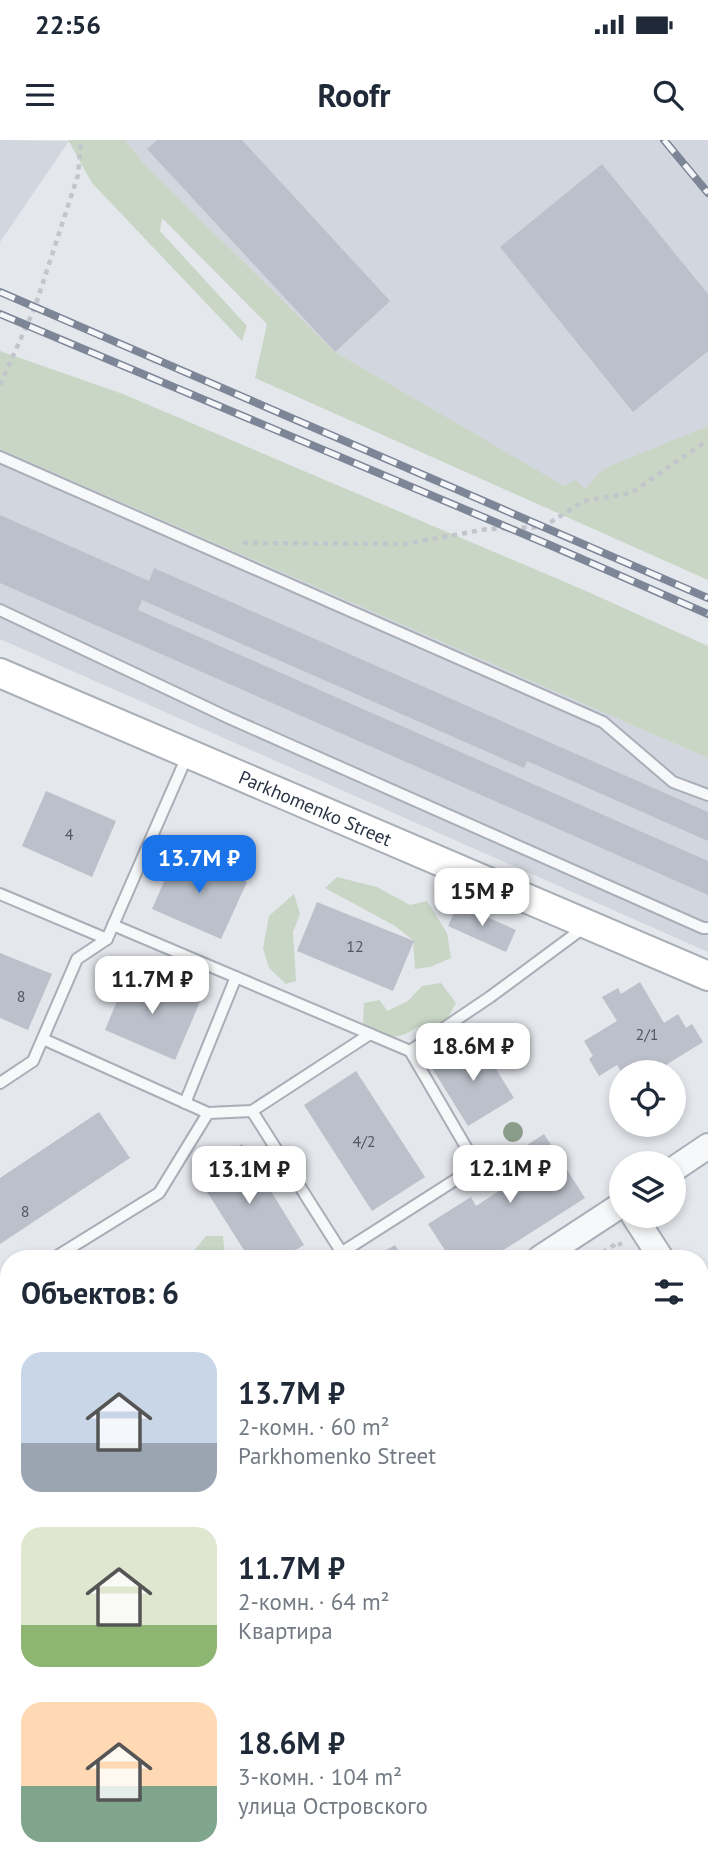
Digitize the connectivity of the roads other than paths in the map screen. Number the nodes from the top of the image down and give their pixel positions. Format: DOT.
graph roads {
  1 [pos="0,457"];
  2 [pos="0,610"];
  3 [pos="0,673"];
  4 [pos="188,754"];
  5 [pos="708,795"];
  6 [pos="0,894"];
  7 [pos="113,925"];
  8 [pos="588,925"];
  9 [pos="708,928"];
  10 [pos="107,939"];
  11 [pos="708,976"];
  12 [pos="236,977"];
  13 [pos="370,1034"];
  14 [pos="43,1039"];
  15 [pos="410,1051"];
  16 [pos="0,1083"];
  17 [pos="185,1103"];
  18 [pos="252,1111"];
  19 [pos="208,1113"];
  20 [pos="708,1146"];
  21 [pos="686,1161"];
  22 [pos="609,1213"];
  23 [pos="642,1228"];
  24 [pos="67,1250"];
  25 [pos="334,1250"];
  26 [pos="347,1250"];
  27 [pos="552,1250"];
  28 [pos="657,1250"];
  1 -- 5 [label="lane"];
  2 -- 9 [label="lane"];
  3 -- 4 [label="main road, Parkhomenko Street"];
  4 -- 7 [label="lane"];
  4 -- 8 [label="main road, Parkhomenko Street"];
  6 -- 10 [label="lane"];
  7 -- 10 [label="lane"];
  7 -- 12 [label="lane"];
  8 -- 11 [label="main road, Parkhomenko Street"];
  8 -- 15 [label="lane"];
  10 -- 14 [label="lane"];
  12 -- 13 [label="lane"];
  12 -- 17 [label="lane"];
  13 -- 15 [label="lane"];
  13 -- 18 [label="lane"];
  14 -- 16 [label="lane"];
  14 -- 17 [label="lane"];
  15 -- 26 [label="lane"];
  17 -- 19 [label="lane"];
  18 -- 19 [label="lane"];
  18 -- 25 [label="lane"];
  19 -- 24 [label="lane"];
  20 -- 21 [label="street"];
  22 -- 27 [label="street"];
  23 -- 28 [label="street"];
}
